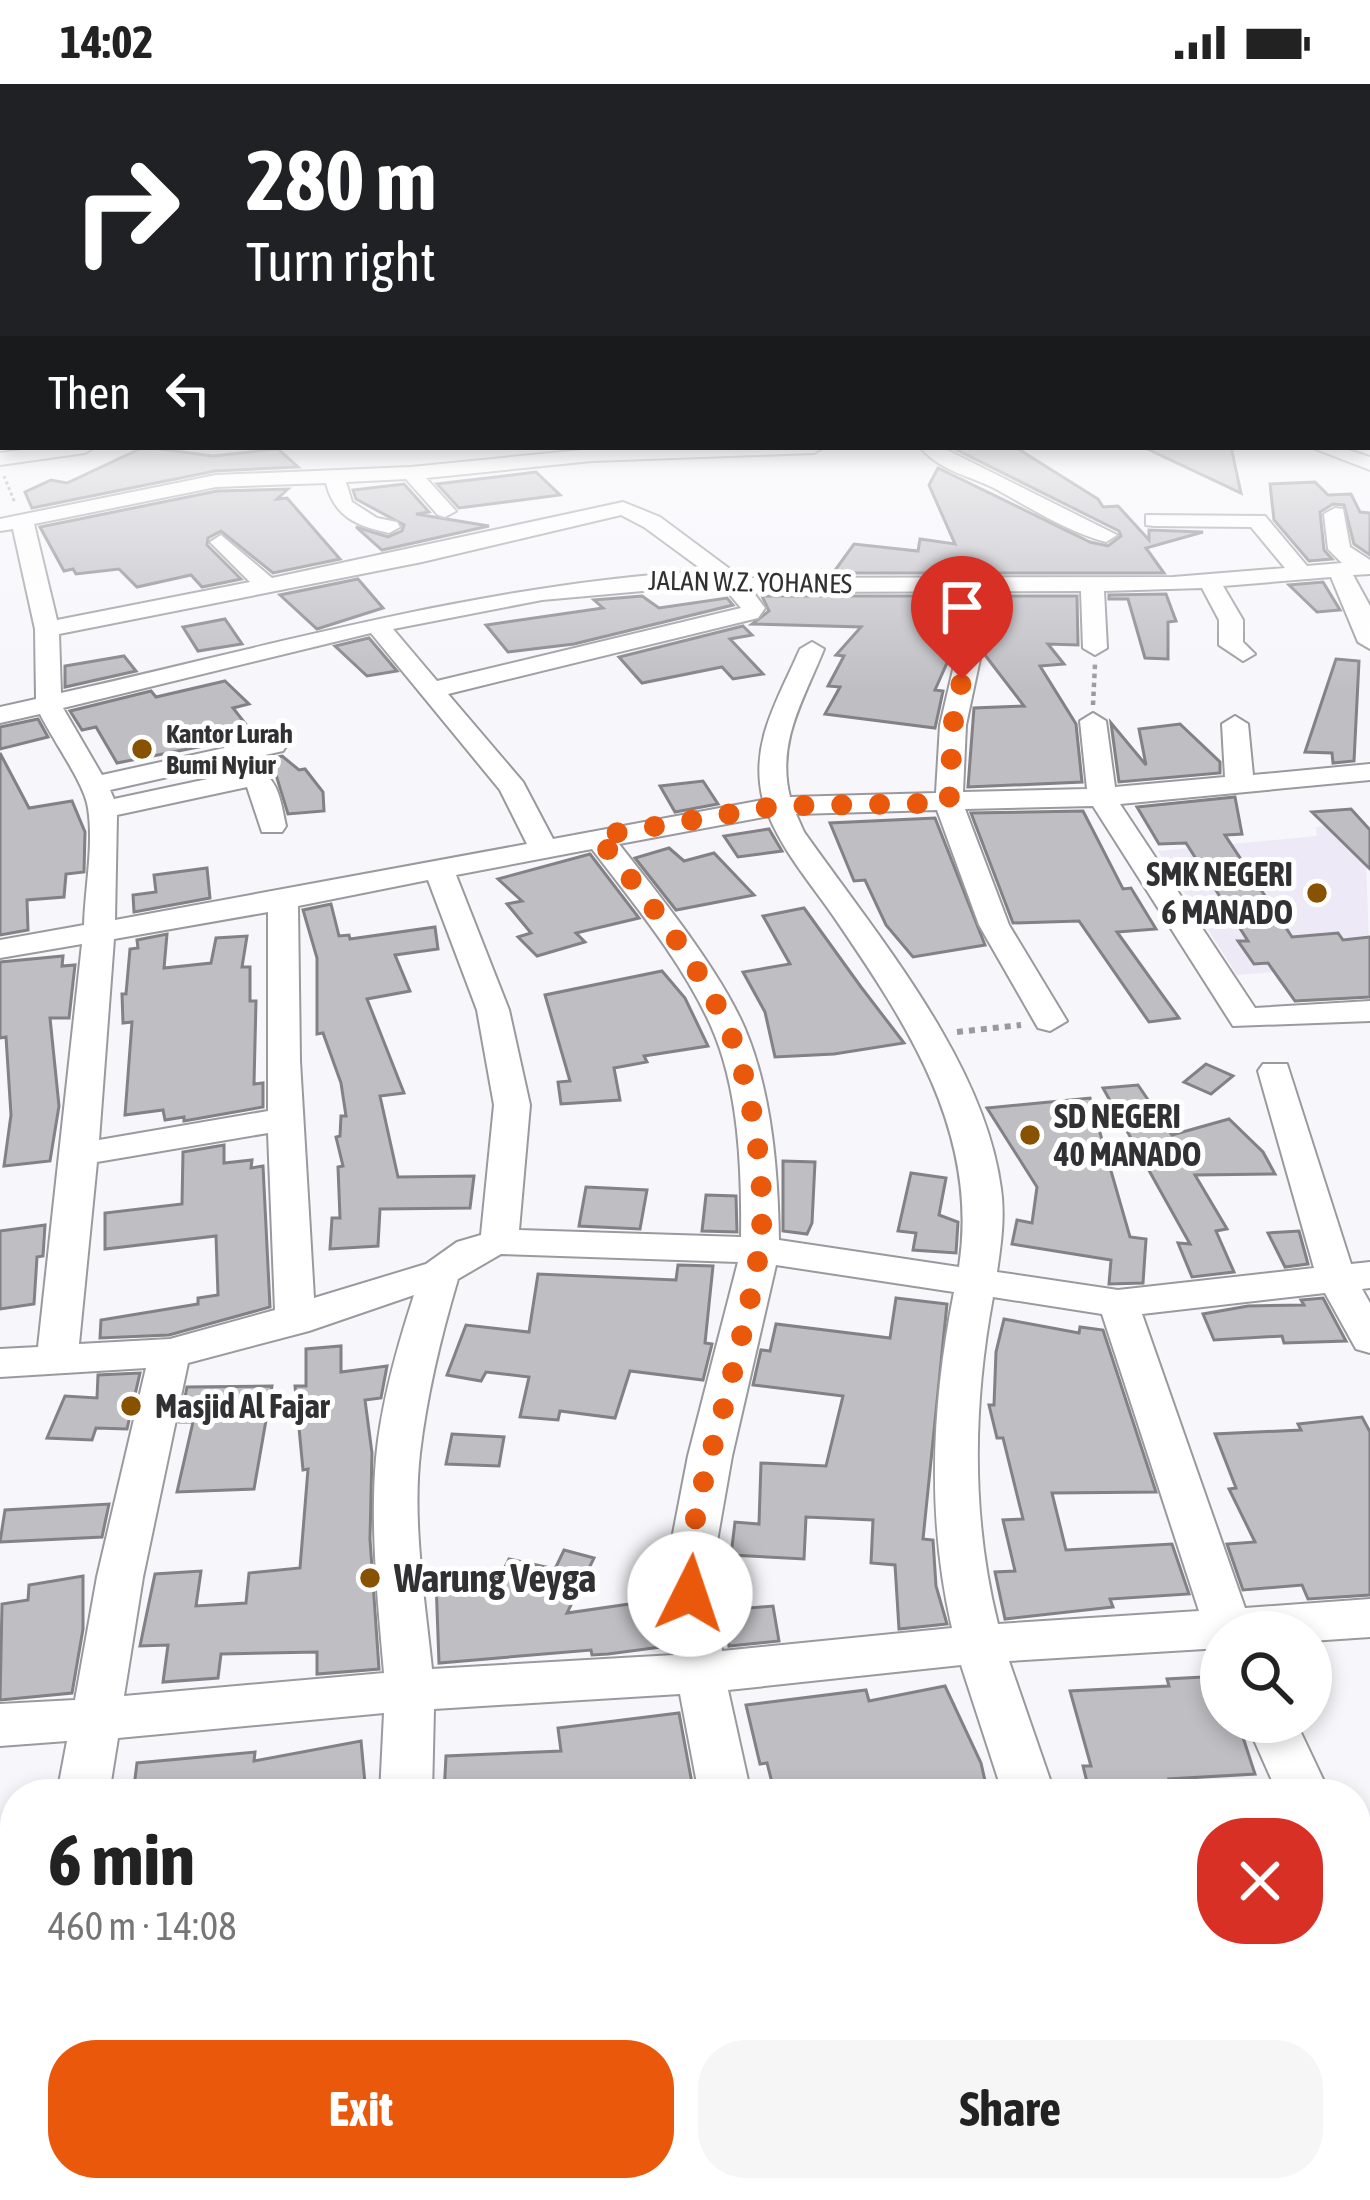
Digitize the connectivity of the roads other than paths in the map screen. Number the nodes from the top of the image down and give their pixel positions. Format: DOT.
graph roads {
  1 [pos="147,494"];
  2 [pos="339,494"];
  3 [pos="430,494"];
  4 [pos="1017,494"];
  5 [pos="445,511"];
  6 [pos="1334,514"];
  7 [pos="1154,520"];
  8 [pos="11,522"];
  9 [pos="389,527"];
  10 [pos="1106,535"];
  11 [pos="221,542"];
  12 [pos="1358,569"];
  13 [pos="1303,575"];
  14 [pos="731,581"];
  15 [pos="1210,583"];
  16 [pos="1092,584"];
  17 [pos="269,587"];
  18 [pos="377,625"];
  19 [pos="47,629"];
  20 [pos="971,640"];
  21 [pos="1370,642"];
  22 [pos="1095,648"];
  23 [pos="812,649"];
  24 [pos="1243,654"];
  25 [pos="435,688"];
  26 [pos="49,705"];
  27 [pos="0,715"];
  28 [pos="1093,721"];
  29 [pos="1234,724"];
  30 [pos="274,745"];
  31 [pos="1370,772"];
  32 [pos="1240,787"];
  33 [pos="1102,797"];
  34 [pos="99,798"];
  35 [pos="949,803"];
  36 [pos="777,806"];
  37 [pos="272,826"];
  38 [pos="597,836"];
  39 [pos="543,847"];
  40 [pos="439,869"];
  41 [pos="283,900"];
  42 [pos="99,932"];
  43 [pos="0,949"];
  44 [pos="1370,1011"];
  45 [pos="1050,1021"];
  46 [pos="1275,1071"];
  47 [pos="286,1119"];
  48 [pos="80,1154"];
  49 [pos="499,1242"];
  50 [pos="760,1250"];
  51 [pos="440,1273"];
  52 [pos="1353,1276"];
  53 [pos="975,1278"];
  54 [pos="1118,1303"];
  55 [pos="295,1321"];
  56 [pos="1370,1339"];
  57 [pos="170,1353"];
  58 [pos="57,1361"];
  59 [pos="0,1363"];
  60 [pos="1223,1611"];
  61 [pos="1370,1618"];
  62 [pos="1332,1621"];
  63 [pos="1200,1632"];
  64 [pos="980,1644"];
  65 [pos="700,1673"];
  66 [pos="410,1690"];
  67 [pos="96,1719"];
  68 [pos="0,1725"];
  69 [pos="1281,1743"];
  70 [pos="86,1779"];
  71 [pos="407,1779"];
  72 [pos="722,1779"];
  73 [pos="1024,1779"];
  74 [pos="1297,1779"];
  1 -- 8 [label="street"];
  2 -- 9 [label="street"];
  3 -- 5 [label="street"];
  4 -- 10 [label="street"];
  6 -- 12 [label="street"];
  7 -- 13 [label="street"];
  8 -- 19 [label="street"];
  11 -- 17 [label="street"];
  12 -- 13 [label="street, JALAN W.Z. YOHANES"];
  12 -- 21 [label="street"];
  13 -- 15 [label="street, JALAN W.Z. YOHANES"];
  14 -- 16 [label="street, JALAN W.Z. YOHANES"];
  14 -- 17 [label="street"];
  14 -- 18 [label="street, JALAN W.Z. YOHANES"];
  14 -- 25 [label="street"];
  15 -- 16 [label="street, JALAN W.Z. YOHANES"];
  15 -- 24 [label="street"];
  16 -- 22 [label="street"];
  17 -- 19 [label="street"];
  18 -- 25 [label="street"];
  18 -- 26 [label="street, JALAN W.Z. YOHANES"];
  19 -- 26 [label="street"];
  20 -- 35 [label="street"];
  23 -- 36 [label="street"];
  25 -- 39 [label="street"];
  26 -- 27 [label="street, JALAN W.Z. YOHANES"];
  26 -- 34 [label="street"];
  28 -- 33 [label="street"];
  29 -- 32 [label="street"];
  30 -- 34 [label="street"];
  31 -- 32 [label="street"];
  32 -- 33 [label="street"];
  33 -- 35 [label="street"];
  33 -- 44 [label="street"];
  34 -- 37 [label="street"];
  34 -- 42 [label="street"];
  35 -- 36 [label="street"];
  35 -- 45 [label="street"];
  36 -- 38 [label="street"];
  36 -- 53 [label="street"];
  38 -- 39 [label="street"];
  38 -- 50 [label="street"];
  39 -- 40 [label="street"];
  40 -- 41 [label="street"];
  40 -- 49 [label="street"];
  41 -- 42 [label="street"];
  41 -- 47 [label="street"];
  42 -- 43 [label="street"];
  42 -- 48 [label="street"];
  46 -- 52 [label="street"];
  47 -- 48 [label="street"];
  47 -- 55 [label="street"];
  48 -- 58 [label="street"];
  49 -- 50 [label="street"];
  49 -- 51 [label="street"];
  50 -- 53 [label="street"];
  50 -- 65 [label="street"];
  51 -- 55 [label="street"];
  51 -- 66 [label="street"];
  52 -- 54 [label="street"];
  52 -- 56 [label="street"];
  53 -- 54 [label="street"];
  53 -- 64 [label="street"];
  54 -- 60 [label="street"];
  55 -- 57 [label="street"];
  57 -- 58 [label="street"];
  57 -- 67 [label="street"];
  58 -- 59 [label="street"];
  61 -- 62 [label="street"];
  63 -- 64 [label="street"];
  64 -- 65 [label="street"];
  64 -- 73 [label="street"];
  65 -- 66 [label="street"];
  65 -- 72 [label="street"];
  66 -- 67 [label="street"];
  66 -- 71 [label="street"];
  67 -- 68 [label="street"];
  67 -- 70 [label="street"];
  69 -- 74 [label="street"];
}
